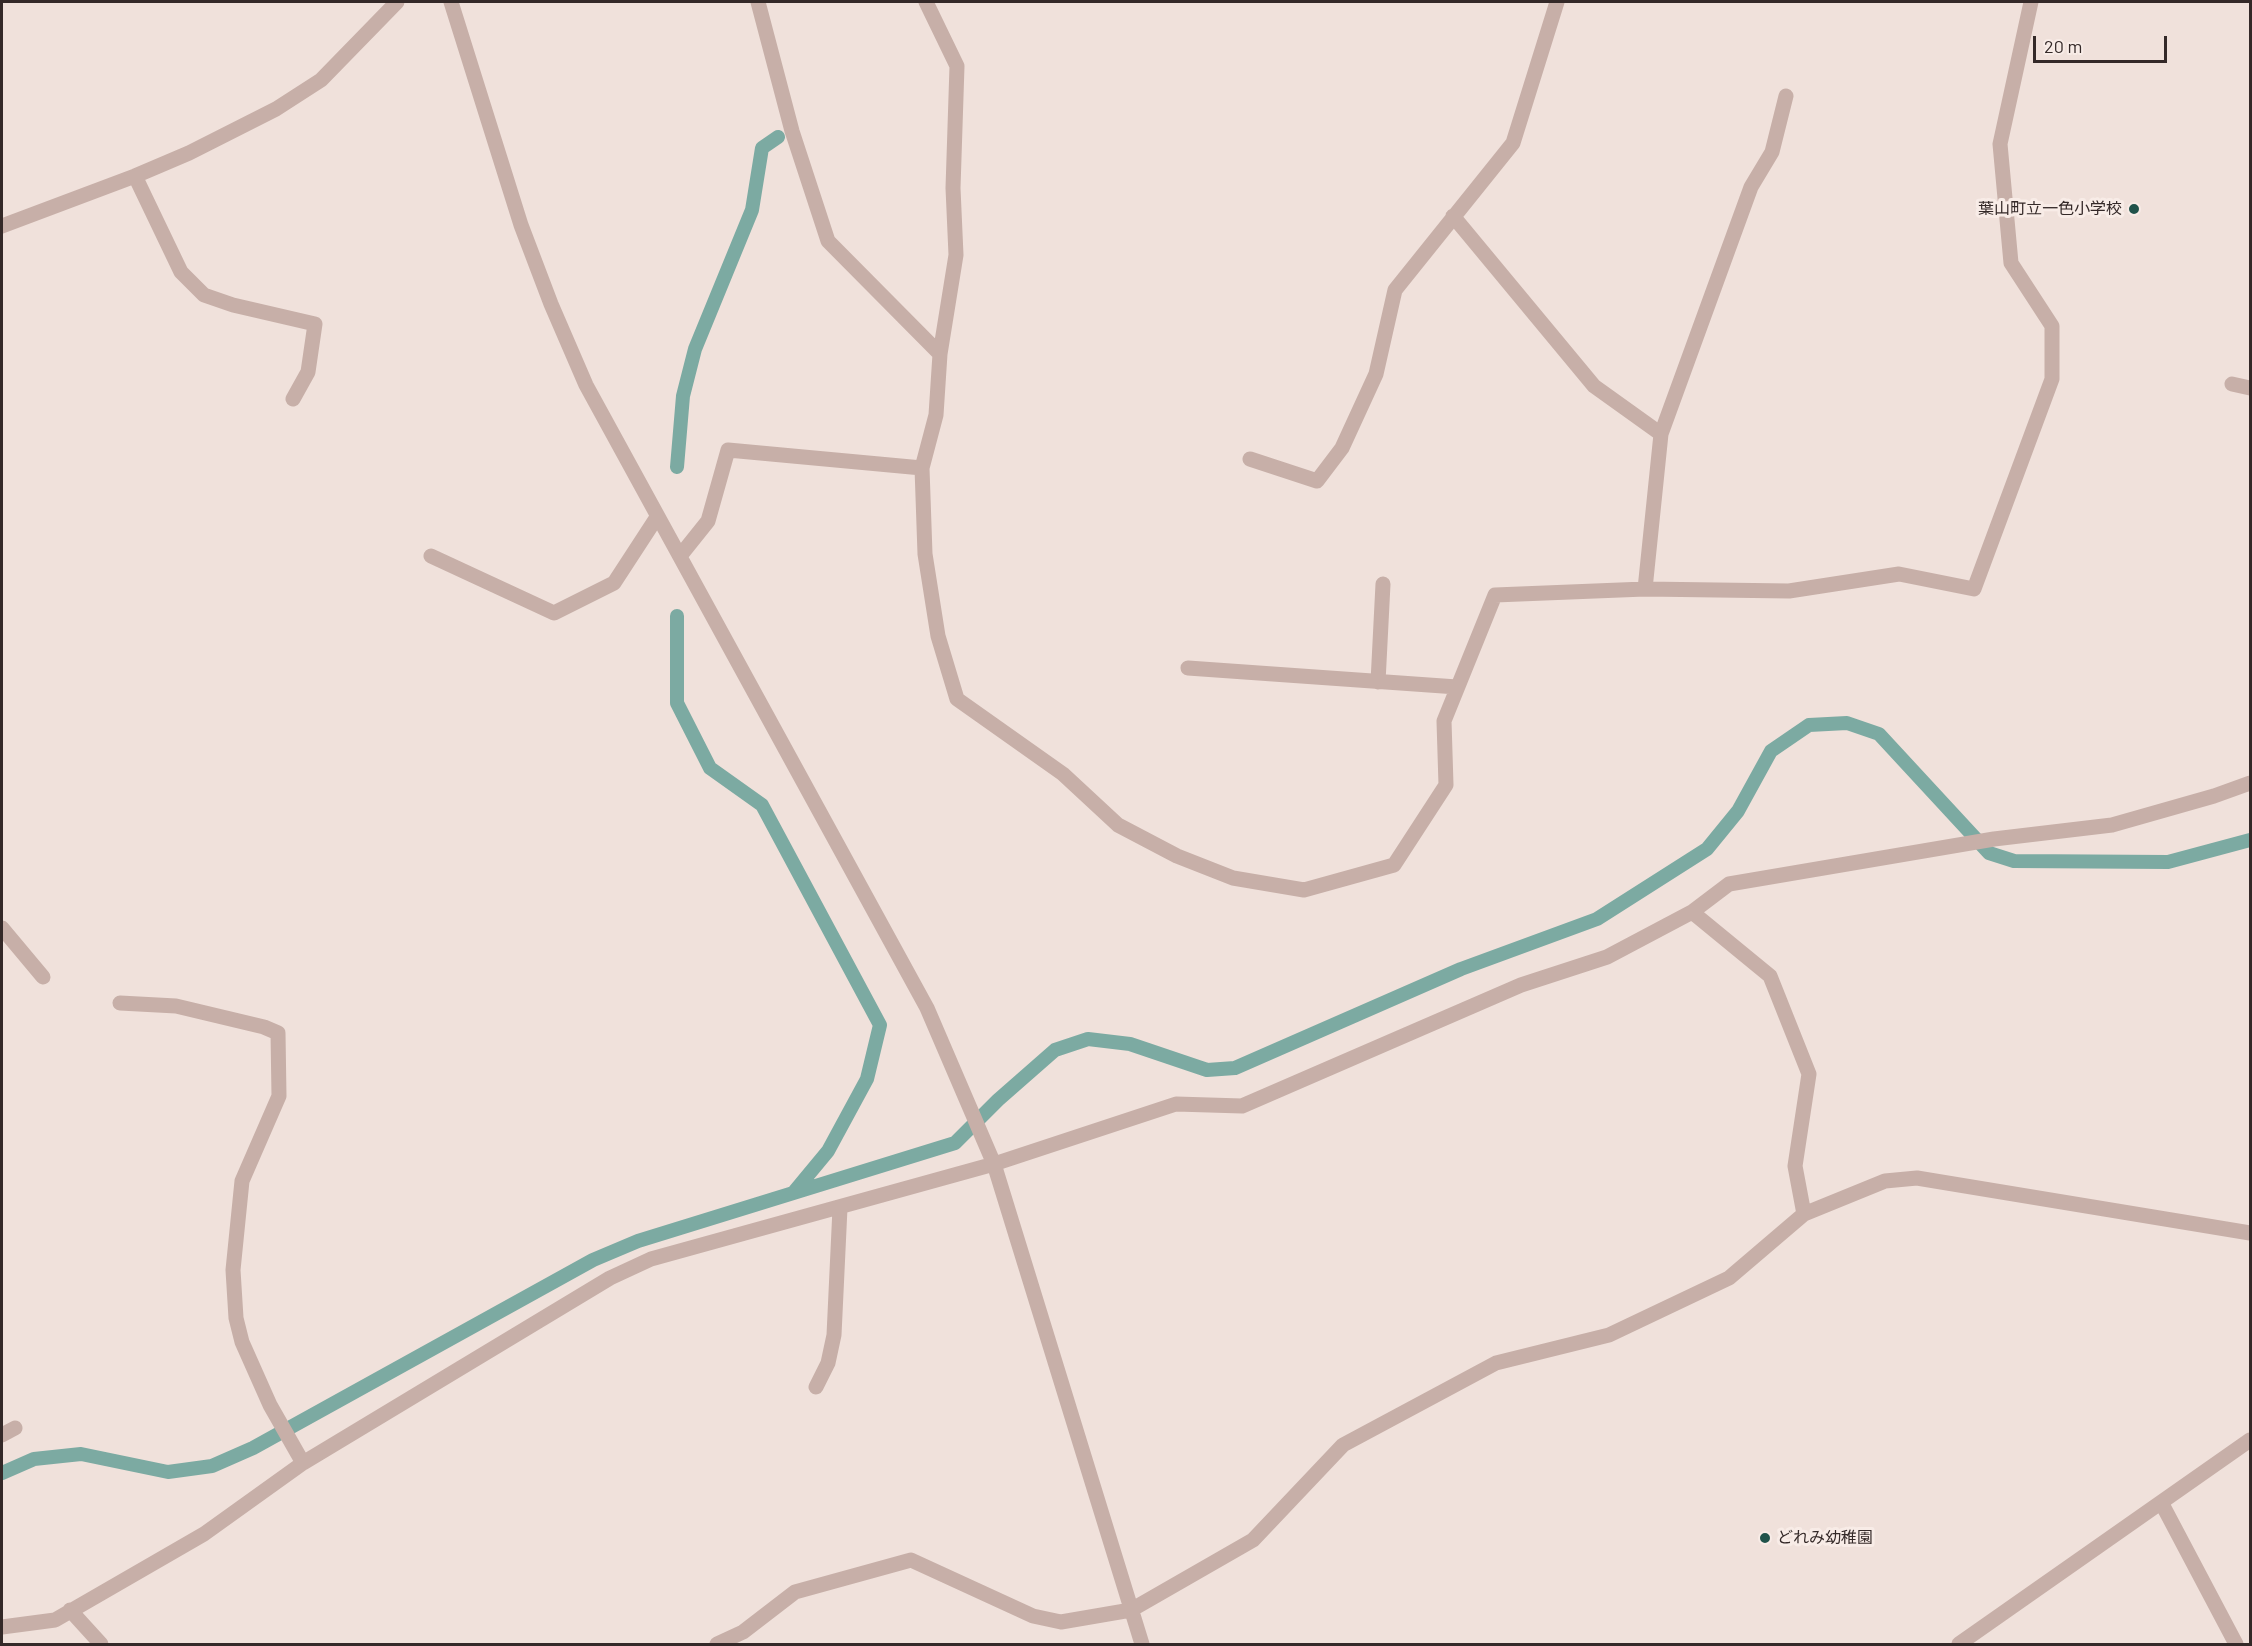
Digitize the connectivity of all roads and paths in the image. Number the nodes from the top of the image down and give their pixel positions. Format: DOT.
graph roads {
  1 [pos="397,2"];
  2 [pos="451,2"];
  3 [pos="758,2"];
  4 [pos="926,2"];
  5 [pos="1557,2"];
  6 [pos="2031,2"];
  7 [pos="1786,96"];
  8 [pos="135,176"];
  9 [pos="1453,216"];
  10 [pos="2,226"];
  11 [pos="940,354"];
  12 [pos="2232,384"];
  13 [pos="2250,388"];
  14 [pos="293,399"];
  15 [pos="1662,434"];
  16 [pos="1250,459"];
  17 [pos="922,468"];
  18 [pos="657,517"];
  19 [pos="431,556"];
  20 [pos="680,556"];
  21 [pos="1383,584"];
  22 [pos="1645,589"];
  23 [pos="1188,668"];
  24 [pos="1378,682"];
  25 [pos="1457,687"];
  26 [pos="2250,783"];
  27 [pos="1692,912"];
  28 [pos="2,928"];
  29 [pos="43,977"];
  30 [pos="120,1003"];
  31 [pos="994,1164"];
  32 [pos="840,1208"];
  33 [pos="1804,1214"];
  34 [pos="2250,1233"];
  35 [pos="816,1387"];
  36 [pos="2250,1440"];
  37 [pos="303,1463"];
  38 [pos="2162,1504"];
  39 [pos="70,1610"];
  40 [pos="1131,1610"];
  41 [pos="2,1627"];
  42 [pos="101,1644"];
  43 [pos="717,1644"];
  44 [pos="1142,1644"];
  45 [pos="1959,1644"];
  46 [pos="2236,1644"];
  1 -- 8 [label="street"];
  2 -- 18 [label="street"];
  3 -- 11 [label="street"];
  4 -- 11 [label="street"];
  5 -- 9 [label="street"];
  6 -- 22 [label="street"];
  7 -- 15 [label="street"];
  8 -- 10 [label="street"];
  8 -- 14 [label="street"];
  9 -- 15 [label="street"];
  9 -- 16 [label="street"];
  11 -- 17 [label="street"];
  12 -- 13 [label="street"];
  15 -- 22 [label="street"];
  17 -- 20 [label="street"];
  17 -- 25 [label="street"];
  18 -- 19 [label="street"];
  18 -- 20 [label="street"];
  20 -- 31 [label="street"];
  21 -- 24 [label="street"];
  22 -- 25 [label="street"];
  23 -- 24 [label="street"];
  24 -- 25 [label="street"];
  26 -- 27 [label="street"];
  27 -- 31 [label="street"];
  27 -- 33 [label="street"];
  28 -- 29 [label="street"];
  30 -- 37 [label="street"];
  31 -- 32 [label="street"];
  31 -- 40 [label="street"];
  32 -- 35 [label="street"];
  32 -- 37 [label="street"];
  33 -- 34 [label="street"];
  33 -- 40 [label="street"];
  36 -- 38 [label="street"];
  37 -- 39 [label="street"];
  38 -- 45 [label="street"];
  38 -- 46 [label="street"];
  39 -- 41 [label="street"];
  39 -- 42 [label="street"];
  40 -- 43 [label="street"];
  40 -- 44 [label="street"];
}
